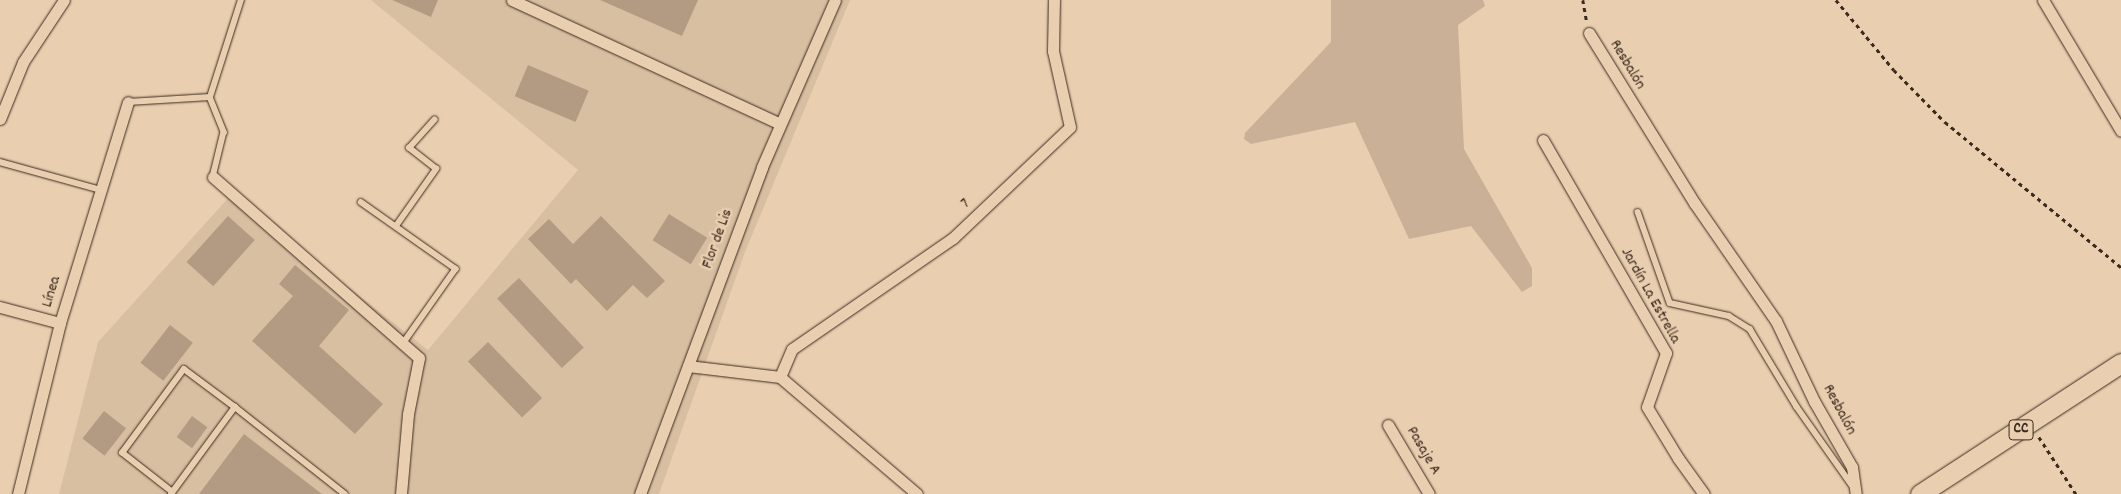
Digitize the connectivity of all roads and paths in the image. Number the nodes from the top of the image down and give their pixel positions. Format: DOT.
graph roads {
  1 [pos="64,0"];
  2 [pos="241,0"];
  3 [pos="514,0"];
  4 [pos="835,0"];
  5 [pos="1054,0"];
  6 [pos="1583,0"];
  7 [pos="1836,0"];
  8 [pos="2044,0"];
  9 [pos="1589,33"];
  10 [pos="210,97"];
  11 [pos="128,102"];
  12 [pos="0,119"];
  13 [pos="434,120"];
  14 [pos="780,124"];
  15 [pos="2121,130"];
  16 [pos="1543,140"];
  17 [pos="0,162"];
  18 [pos="213,177"];
  19 [pos="101,190"];
  20 [pos="362,202"];
  21 [pos="1638,212"];
  22 [pos="396,226"];
  23 [pos="2121,267"];
  24 [pos="0,307"];
  25 [pos="60,323"];
  26 [pos="403,344"];
  27 [pos="2121,363"];
  28 [pos="688,366"];
  29 [pos="780,377"];
  30 [pos="235,407"];
  31 [pos="2030,424"];
  32 [pos="1388,425"];
  33 [pos="1855,492"];
  34 [pos="171,493"];
  35 [pos="18,494"];
  36 [pos="345,494"];
  37 [pos="401,494"];
  38 [pos="640,494"];
  39 [pos="917,494"];
  40 [pos="1429,494"];
  41 [pos="1704,494"];
  42 [pos="1920,494"];
  43 [pos="2076,494"];
  1 -- 12 [label="street"];
  2 -- 10 [label="lane"];
  3 -- 14 [label="street"];
  4 -- 14 [label="street, Flor de Lis"];
  5 -- 29 [label="street, 7"];
  6 -- 9 [label="path"];
  7 -- 23 [label="path"];
  8 -- 15 [label="street"];
  9 -- 33 [label="street, Resbalón"];
  10 -- 11 [label="lane"];
  10 -- 18 [label="lane"];
  11 -- 19 [label="street, Línea"];
  13 -- 22 [label="lane"];
  14 -- 28 [label="street, Flor de Lis"];
  16 -- 41 [label="street, Jardín La Estrella"];
  17 -- 19 [label="lane"];
  18 -- 26 [label="street"];
  19 -- 25 [label="street, Línea"];
  20 -- 22 [label="lane"];
  21 -- 33 [label="lane, Resbalón"];
  22 -- 26 [label="lane"];
  24 -- 25 [label="street"];
  25 -- 35 [label="street, Línea"];
  26 -- 37 [label="street"];
  27 -- 31 [label="main road, CC"];
  28 -- 29 [label="street"];
  28 -- 38 [label="street, Flor de Lis"];
  29 -- 39 [label="street"];
  30 -- 34 [label="lane"];
  30 -- 34 [label="lane"];
  30 -- 36 [label="lane"];
  31 -- 42 [label="main road, CC"];
  31 -- 43 [label="path"];
  32 -- 40 [label="street, Pasaje A"];
}
